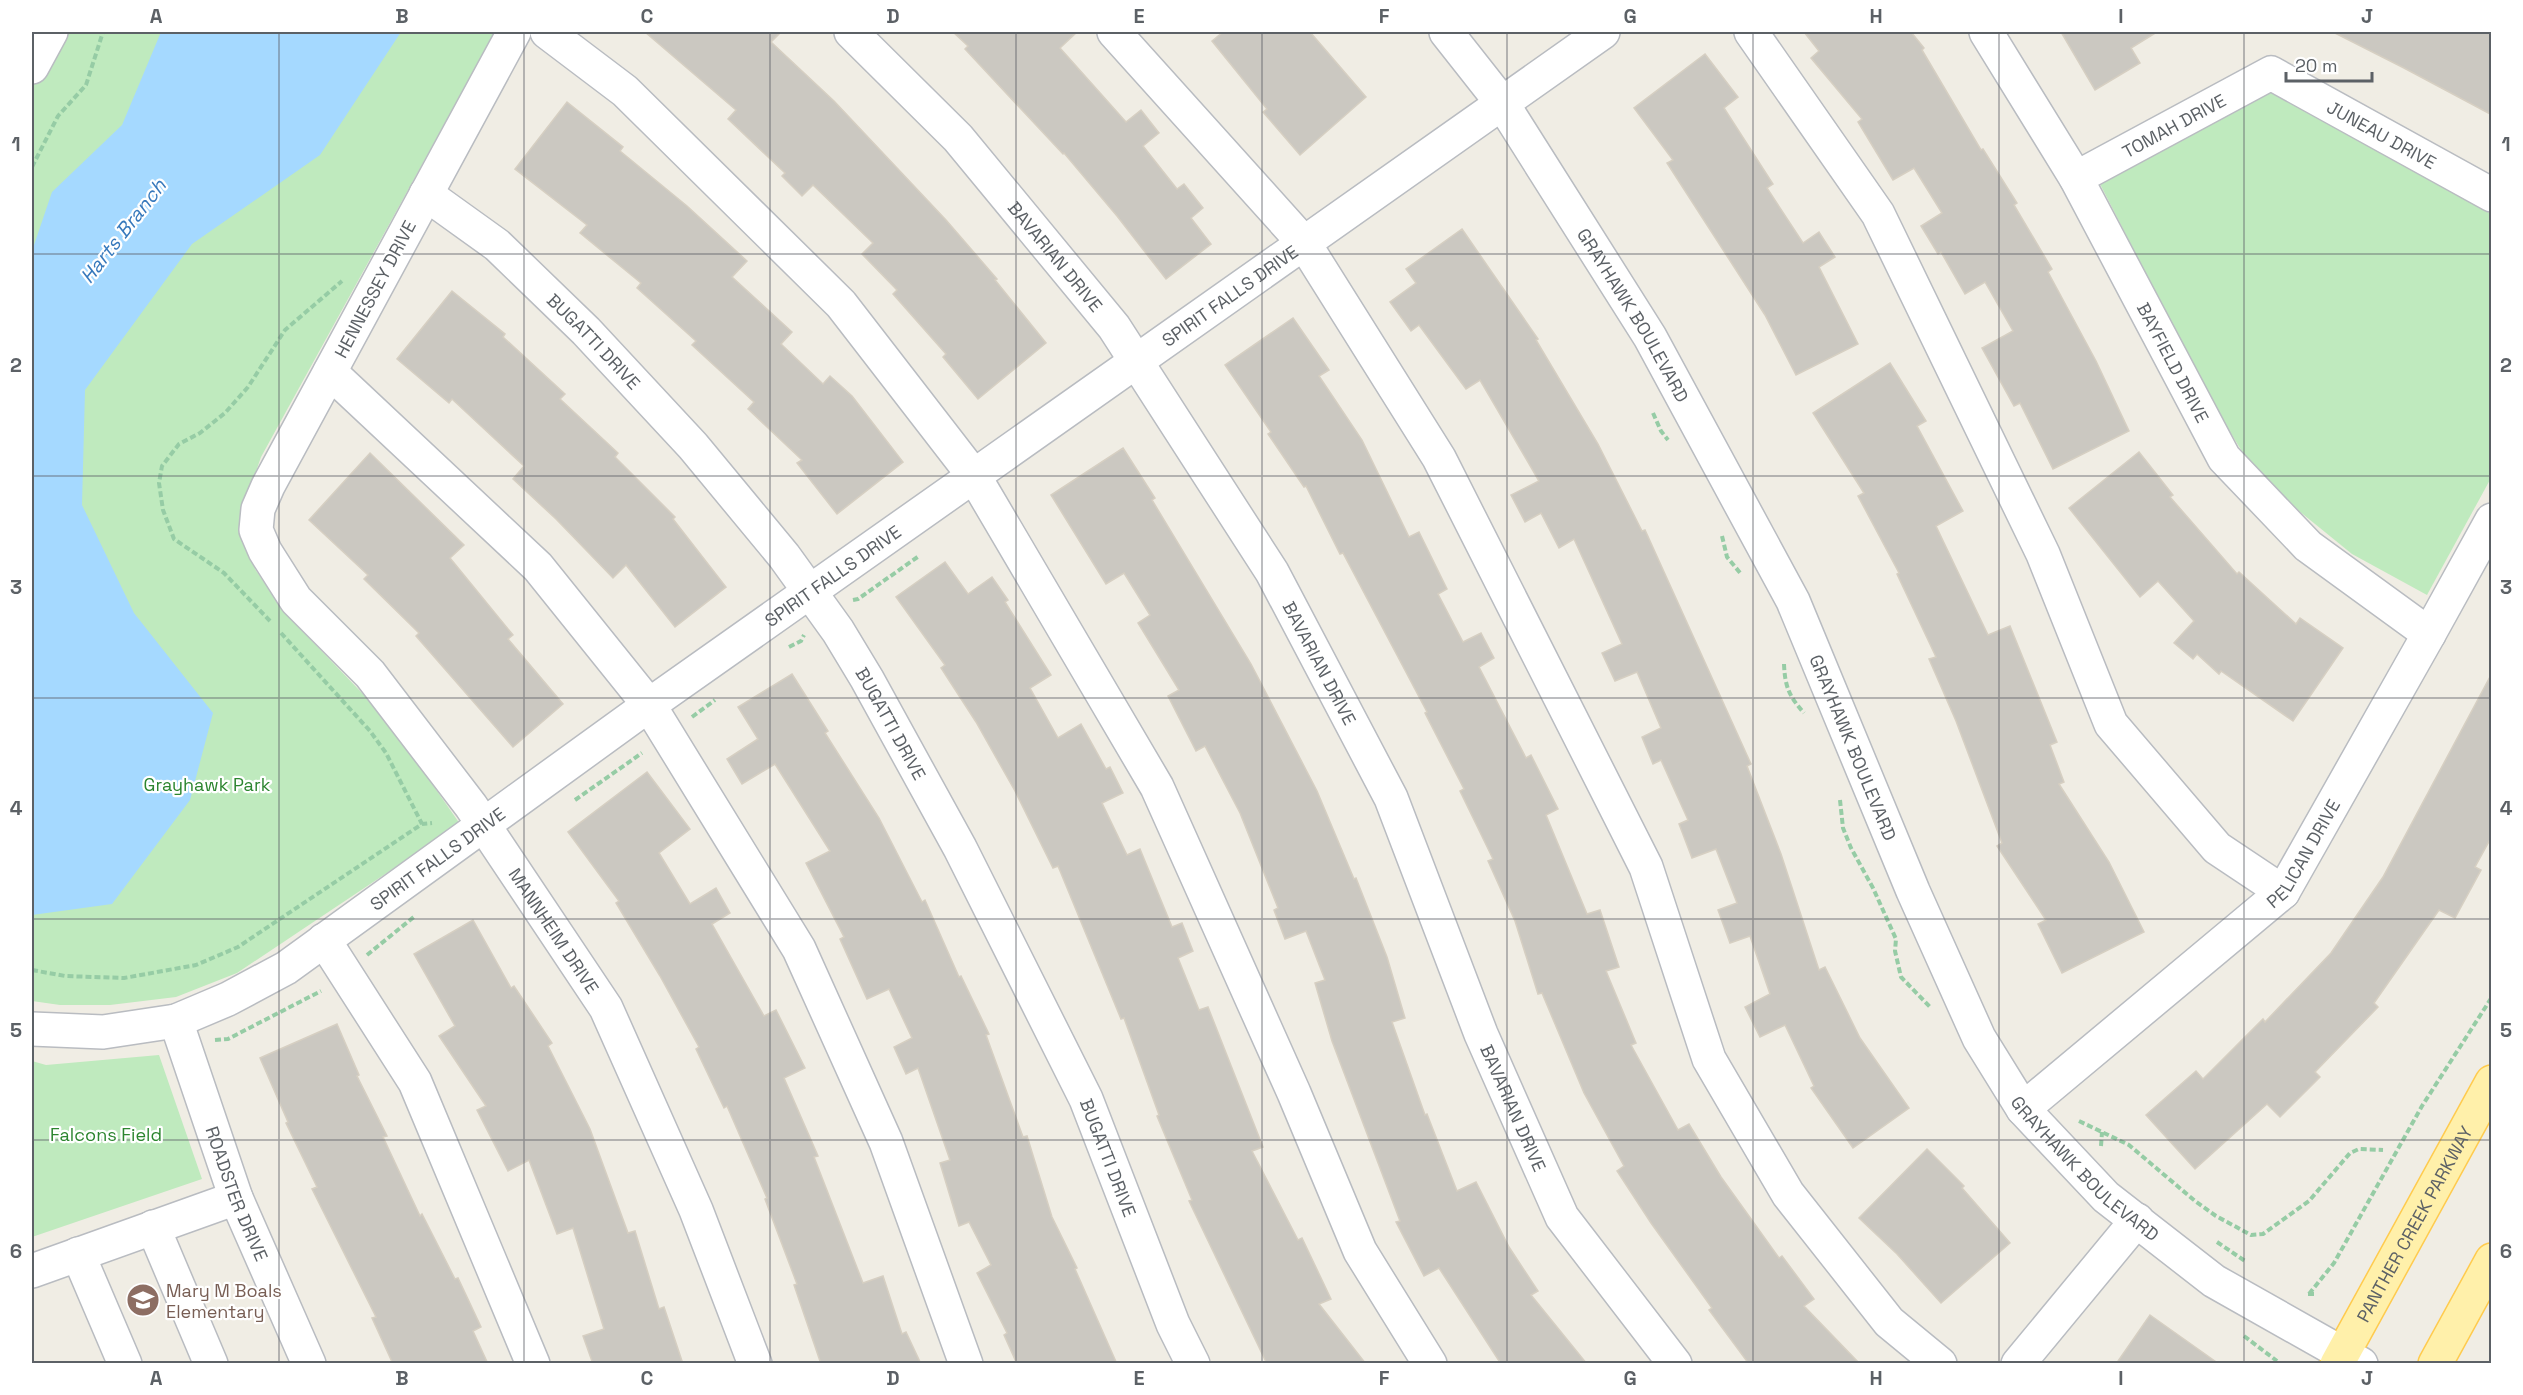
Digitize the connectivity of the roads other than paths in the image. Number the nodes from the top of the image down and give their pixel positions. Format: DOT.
graph roads {
  1 [pos="51,32"];
  2 [pos="514,32"];
  3 [pos="547,32"];
  4 [pos="851,32"];
  5 [pos="1114,32"];
  6 [pos="1446,32"];
  7 [pos="1603,32"];
  8 [pos="1751,32"];
  9 [pos="1986,32"];
  10 [pos="32,67"];
  11 [pos="2271,73"];
  12 [pos="1502,103"];
  13 [pos="2076,178"];
  14 [pos="426,194"];
  15 [pos="2492,195"];
  16 [pos="1304,243"];
  17 [pos="1137,361"];
  18 [pos="330,372"];
  19 [pos="974,476"];
  20 [pos="2492,520"];
  21 [pos="265,550"];
  22 [pos="810,592"];
  23 [pos="2430,634"];
  24 [pos="649,705"];
  25 [pos="484,826"];
  26 [pos="2283,892"];
  27 [pos="324,939"];
  28 [pos="176,1021"];
  29 [pos="32,1029"];
  30 [pos="2492,1082"];
  31 [pos="2023,1109"];
  32 [pos="236,1198"];
  33 [pos="2137,1220"];
  34 [pos="153,1227"];
  35 [pos="78,1254"];
  36 [pos="2492,1260"];
  37 [pos="32,1271"];
  38 [pos="2347,1360"];
  39 [pos="124,1364"];
  40 [pos="211,1364"];
  41 [pos="309,1364"];
  42 [pos="533,1364"];
  43 [pos="755,1364"];
  44 [pos="966,1364"];
  45 [pos="1193,1364"];
  46 [pos="1430,1364"];
  47 [pos="1674,1364"];
  48 [pos="1940,1364"];
  49 [pos="2018,1364"];
  50 [pos="2435,1364"];
  1 -- 10 [label="street"];
  2 -- 14 [label="street, HENNESSEY DRIVE"];
  3 -- 19 [label="street"];
  4 -- 17 [label="street, BAVARIAN DRIVE"];
  5 -- 16 [label="street"];
  6 -- 12 [label="street, GRAYHAWK BOULEVARD"];
  7 -- 12 [label="street, SPIRIT FALLS DRIVE"];
  8 -- 26 [label="street"];
  9 -- 13 [label="street, BAYFIELD DRIVE"];
  11 -- 13 [label="street, TOMAH DRIVE"];
  11 -- 15 [label="street, JUNEAU DRIVE"];
  12 -- 16 [label="street, SPIRIT FALLS DRIVE"];
  12 -- 31 [label="street, GRAYHAWK BOULEVARD"];
  13 -- 23 [label="street, BAYFIELD DRIVE"];
  14 -- 18 [label="street, HENNESSEY DRIVE"];
  14 -- 22 [label="street, BUGATTI DRIVE"];
  16 -- 17 [label="street, SPIRIT FALLS DRIVE"];
  16 -- 48 [label="street"];
  17 -- 19 [label="street, SPIRIT FALLS DRIVE"];
  17 -- 47 [label="street, BAVARIAN DRIVE"];
  18 -- 21 [label="street, HENNESSEY DRIVE"];
  18 -- 24 [label="street"];
  19 -- 22 [label="street, SPIRIT FALLS DRIVE"];
  19 -- 46 [label="street"];
  20 -- 23 [label="street, PELICAN DRIVE"];
  21 -- 25 [label="street, MANNHEIM DRIVE"];
  22 -- 24 [label="street, SPIRIT FALLS DRIVE"];
  22 -- 45 [label="street, BUGATTI DRIVE"];
  23 -- 26 [label="street, PELICAN DRIVE"];
  24 -- 25 [label="street, SPIRIT FALLS DRIVE"];
  24 -- 44 [label="street"];
  25 -- 27 [label="street, SPIRIT FALLS DRIVE"];
  25 -- 43 [label="street, MANNHEIM DRIVE"];
  26 -- 31 [label="street, PELICAN DRIVE"];
  27 -- 28 [label="street, SPIRIT FALLS DRIVE"];
  27 -- 42 [label="street"];
  28 -- 29 [label="street, SPIRIT FALLS DRIVE"];
  28 -- 32 [label="street, ROADSTER DRIVE"];
  30 -- 38 [label="main road, PANTHER CREEK PARKWAY"];
  31 -- 33 [label="street, GRAYHAWK BOULEVARD"];
  32 -- 34 [label="street"];
  32 -- 41 [label="street, ROADSTER DRIVE"];
  33 -- 38 [label="street, GRAYHAWK BOULEVARD"];
  33 -- 49 [label="street"];
  34 -- 35 [label="street"];
  34 -- 40 [label="street"];
  35 -- 37 [label="street"];
  35 -- 39 [label="street"];
  36 -- 50 [label="main road"];
}
